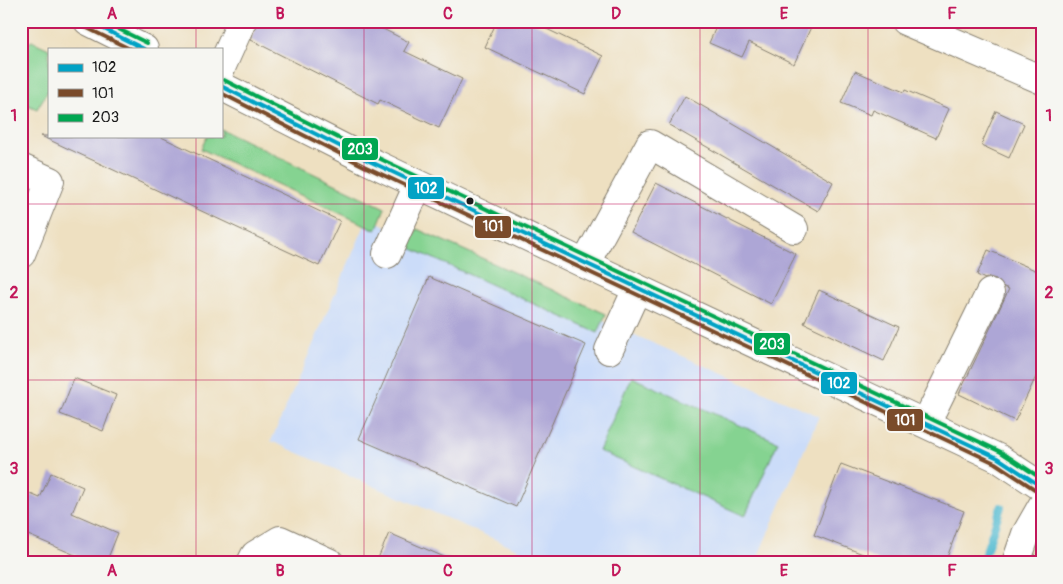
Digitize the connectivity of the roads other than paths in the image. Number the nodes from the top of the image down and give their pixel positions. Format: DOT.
graph roads {
  1 [pos="88,21"];
  2 [pos="242,21"];
  3 [pos="905,21"];
  4 [pos="142,48"];
  5 [pos="222,66"];
  6 [pos="1042,80"];
  7 [pos="222,87"];
  8 [pos="21,168"];
  9 [pos="418,185"];
  10 [pos="794,229"];
  11 [pos="21,254"];
  12 [pos="387,254"];
  13 [pos="585,264"];
  14 [pos="637,290"];
  15 [pos="990,293"];
  16 [pos="609,350"];
  17 [pos="926,423"];
  18 [pos="1042,487"];
  19 [pos="1042,506"];
  20 [pos="252,563"];
  21 [pos="330,563"];
  22 [pos="1016,563"];
  1 -- 4 [label="main road"];
  2 -- 5 [label="main road"];
  3 -- 6 [label="main road"];
  7 -- 9 [label="main road"];
  8 -- 11 [label="main road"];
  9 -- 12 [label="main road"];
  9 -- 13 [label="main road"];
  10 -- 13 [label="main road"];
  13 -- 14 [label="main road"];
  14 -- 16 [label="main road"];
  14 -- 17 [label="main road"];
  15 -- 17 [label="main road"];
  17 -- 18 [label="main road"];
  19 -- 22 [label="main road"];
  20 -- 21 [label="main road"];
}
